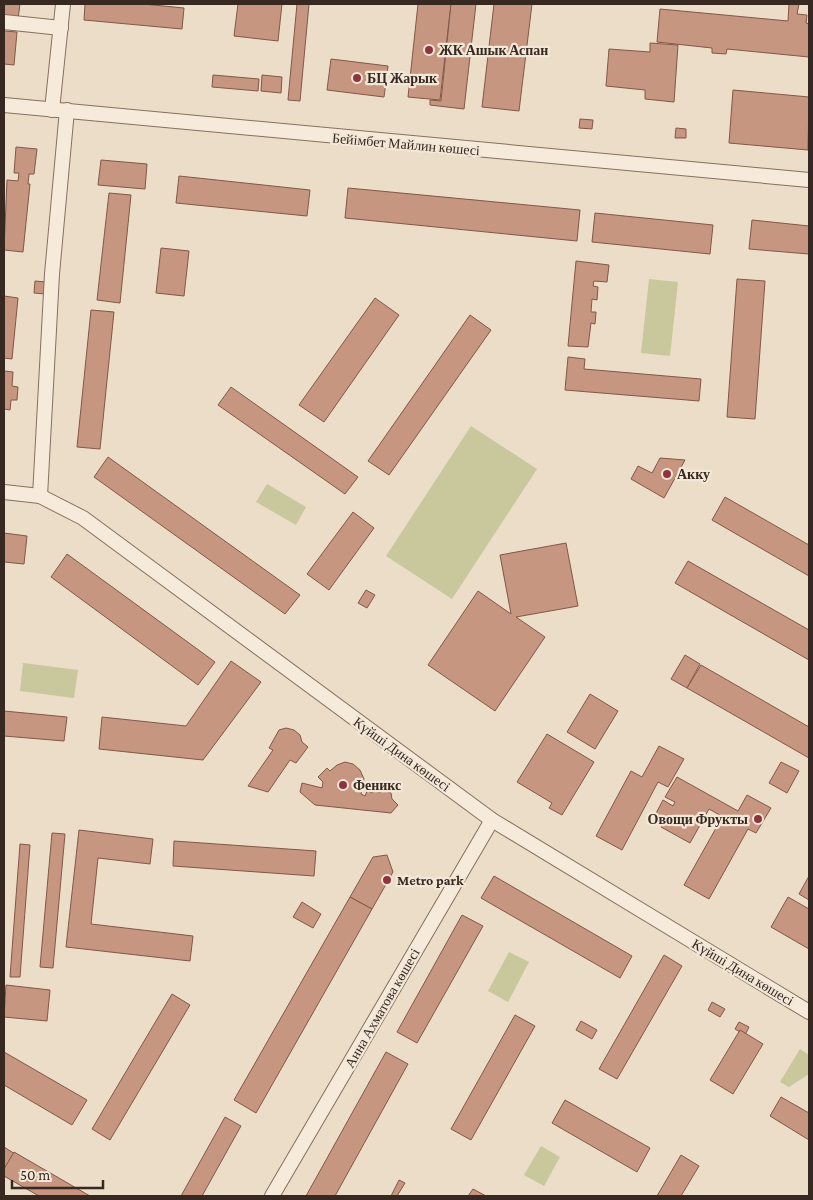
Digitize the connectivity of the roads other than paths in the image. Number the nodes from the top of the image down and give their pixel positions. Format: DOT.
graph roads {
  1 [pos="63,4"];
  2 [pos="4,22"];
  3 [pos="61,28"];
  4 [pos="4,105"];
  5 [pos="52,110"];
  6 [pos="67,110"];
  7 [pos="809,180"];
  8 [pos="4,492"];
  9 [pos="40,496"];
  10 [pos="492,820"];
  11 [pos="809,1012"];
  12 [pos="272,1196"];
  1 -- 3 [label="street"];
  2 -- 3 [label="street"];
  3 -- 5 [label="street"];
  4 -- 5 [label="street, Бейімбет Майлин көшесі"];
  5 -- 6 [label="street, Бейімбет Майлин көшесі"];
  6 -- 7 [label="street, Бейімбет Майлин көшесі"];
  6 -- 9 [label="street"];
  8 -- 9 [label="street, Күйші Дина көшесі"];
  9 -- 10 [label="street, Күйші Дина көшесі"];
  10 -- 11 [label="street, Күйші Дина көшесі"];
  10 -- 12 [label="street, Анна Ахматова көшесі"];
}
